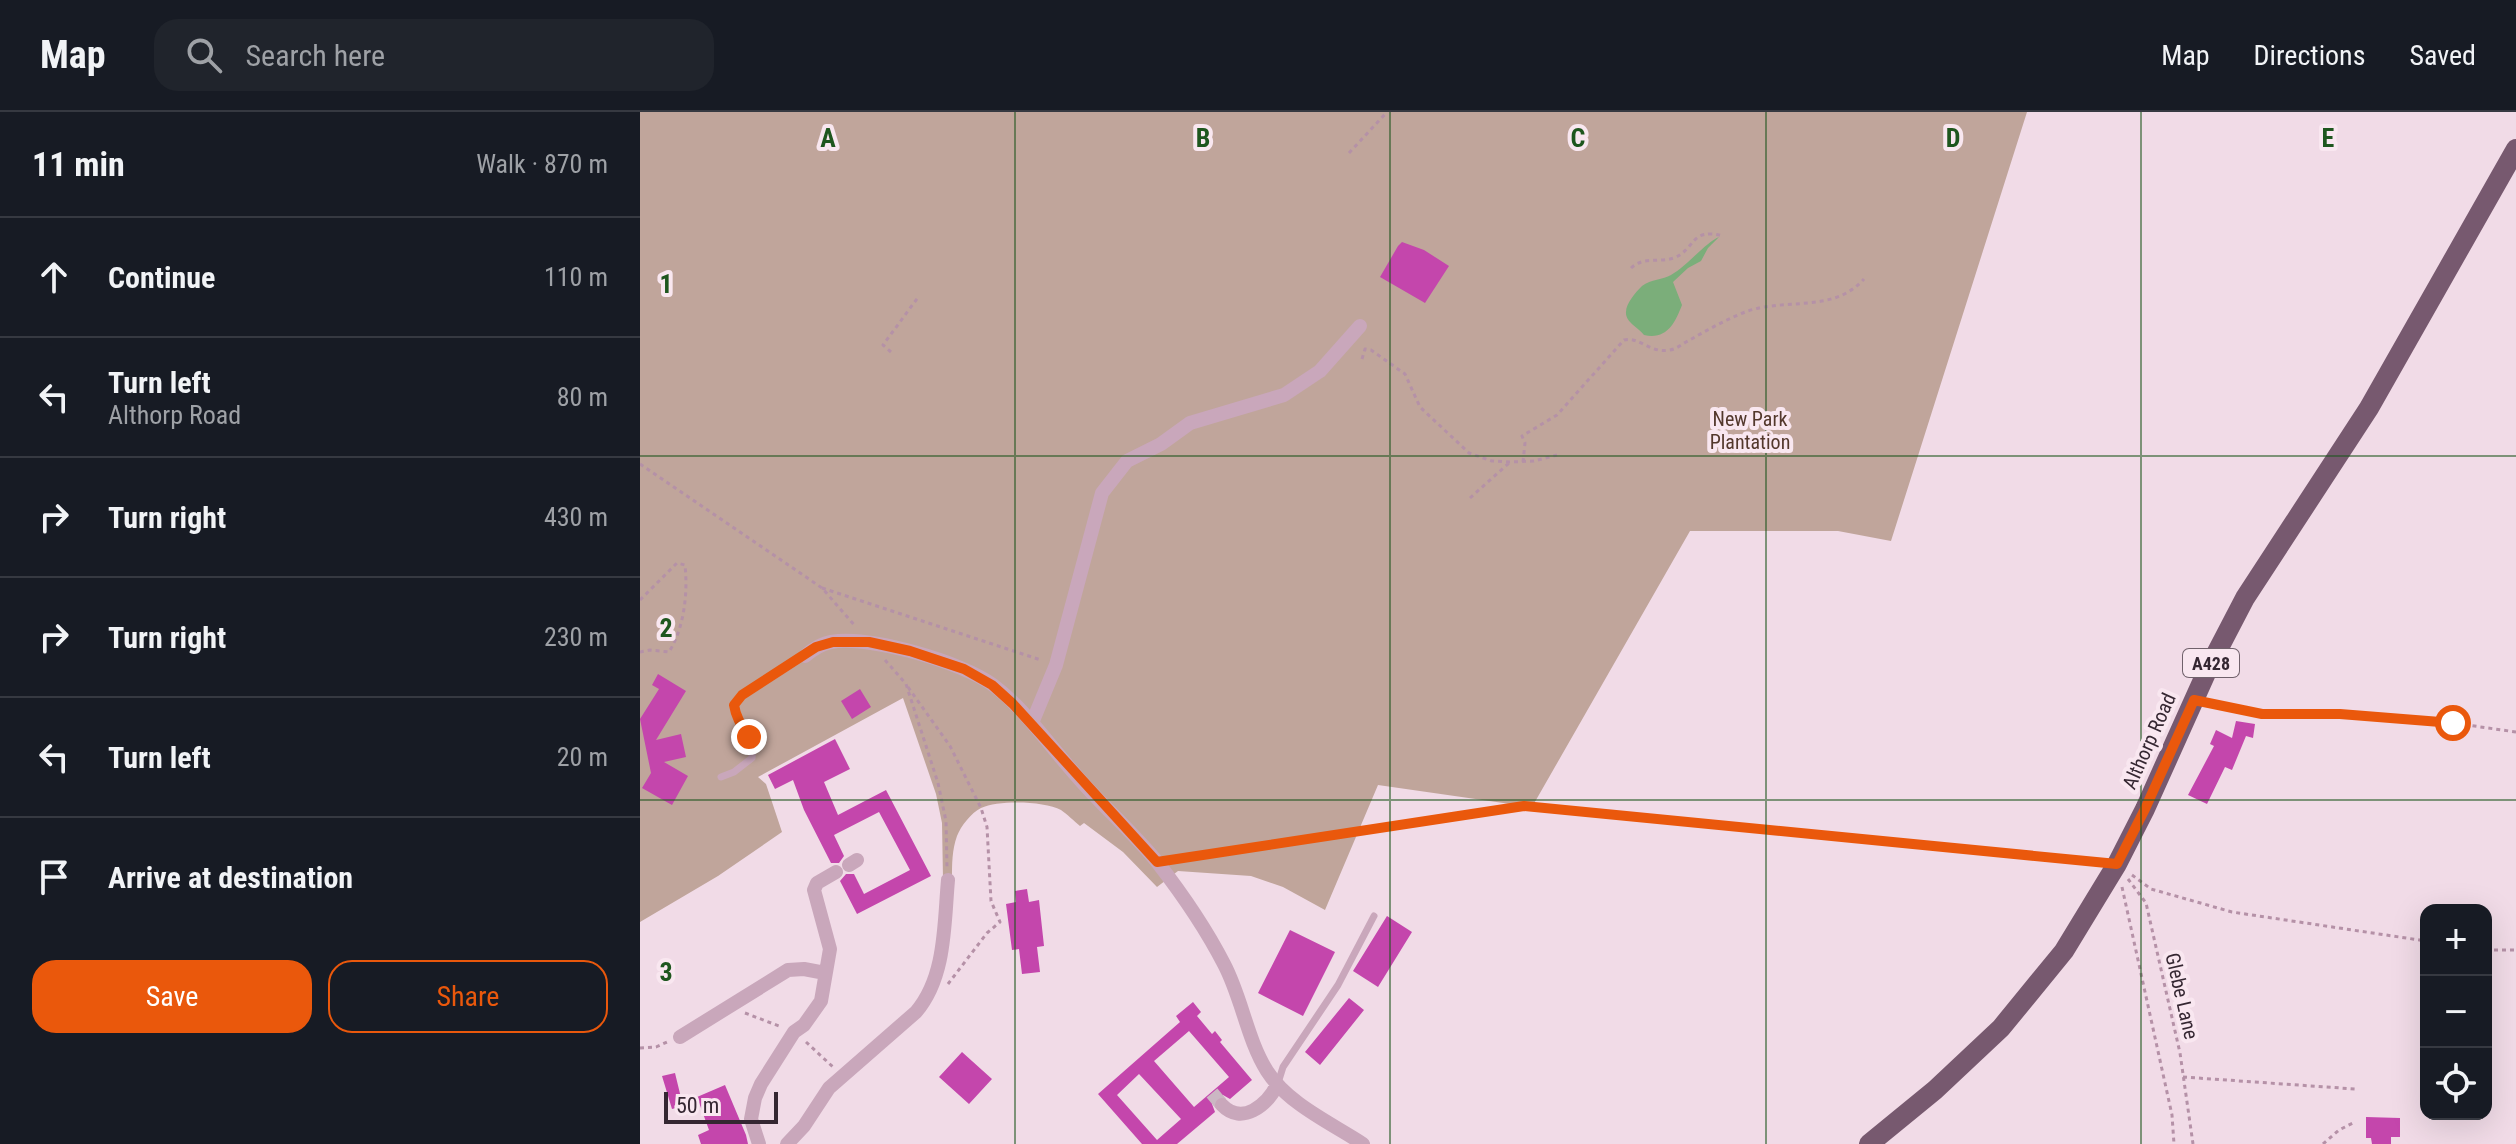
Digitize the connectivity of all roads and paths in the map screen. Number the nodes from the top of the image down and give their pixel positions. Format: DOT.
graph roads {
  1 [pos="1387,112"];
  2 [pos="2516,149"];
  3 [pos="1349,153"];
  4 [pos="1723,236"];
  5 [pos="1631,268"];
  6 [pos="1864,279"];
  7 [pos="919,296"];
  8 [pos="1360,326"];
  9 [pos="891,352"];
  10 [pos="1362,359"];
  11 [pos="1557,455"];
  12 [pos="1510,462"];
  13 [pos="1523,462"];
  14 [pos="1470,498"];
  15 [pos="822,588"];
  16 [pos="640,600"];
  17 [pos="640,652"];
  18 [pos="805,656"];
  19 [pos="1056,665"];
  20 [pos="906,684"];
  21 [pos="2194,700"];
  22 [pos="1032,723"];
  23 [pos="2516,732"];
  24 [pos="721,777"];
  25 [pos="1157,862"];
  26 [pos="2117,864"];
  27 [pos="847,866"];
  28 [pos="948,880"];
  29 [pos="1374,916"];
  30 [pos="2420,940"];
  31 [pos="2492,950"];
  32 [pos="2516,950"];
  33 [pos="825,973"];
  34 [pos="928,998"];
  35 [pos="744,1013"];
  36 [pos="794,1032"];
  37 [pos="680,1037"];
  38 [pos="640,1048"];
  39 [pos="842,1075"];
  40 [pos="2183,1077"];
  41 [pos="1277,1085"];
  42 [pos="2355,1089"];
  43 [pos="1222,1105"];
  44 [pos="2353,1123"];
  45 [pos="759,1144"];
  46 [pos="787,1144"];
  47 [pos="1363,1144"];
  48 [pos="1869,1144"];
  49 [pos="2174,1144"];
  50 [pos="2193,1144"];
  51 [pos="2323,1144"];
  1 -- 3 [label="path"];
  2 -- 21 [label="main road, Althorp Road / A428"];
  4 -- 5 [label="path"];
  6 -- 13 [label="path"];
  7 -- 9 [label="path"];
  8 -- 19 [label="street"];
  10 -- 12 [label="path"];
  11 -- 13 [label="path"];
  12 -- 13 [label="path"];
  12 -- 14 [label="path"];
  15 -- 19 [label="path"];
  16 -- 17 [label="path"];
  18 -- 22 [label="street"];
  18 -- 24 [label="lane"];
  19 -- 22 [label="street"];
  20 -- 34 [label="path"];
  21 -- 23 [label="path"];
  21 -- 26 [label="main road, Althorp Road / A428"];
  22 -- 25 [label="street"];
  25 -- 26 [label="path"];
  25 -- 41 [label="street"];
  26 -- 30 [label="path"];
  26 -- 40 [label="path, Glebe Lane"];
  26 -- 48 [label="main road, Althorp Road / A428"];
  26 -- 49 [label="path"];
  27 -- 33 [label="street"];
  28 -- 34 [label="street"];
  29 -- 41 [label="lane"];
  31 -- 32 [label="path"];
  33 -- 36 [label="street"];
  33 -- 37 [label="street"];
  34 -- 39 [label="street"];
  35 -- 36 [label="path"];
  36 -- 39 [label="path"];
  36 -- 45 [label="street"];
  37 -- 38 [label="path"];
  39 -- 46 [label="street"];
  40 -- 42 [label="path"];
  40 -- 50 [label="path, Glebe Lane"];
  41 -- 43 [label="street"];
  41 -- 47 [label="street"];
  44 -- 51 [label="path"];
}
